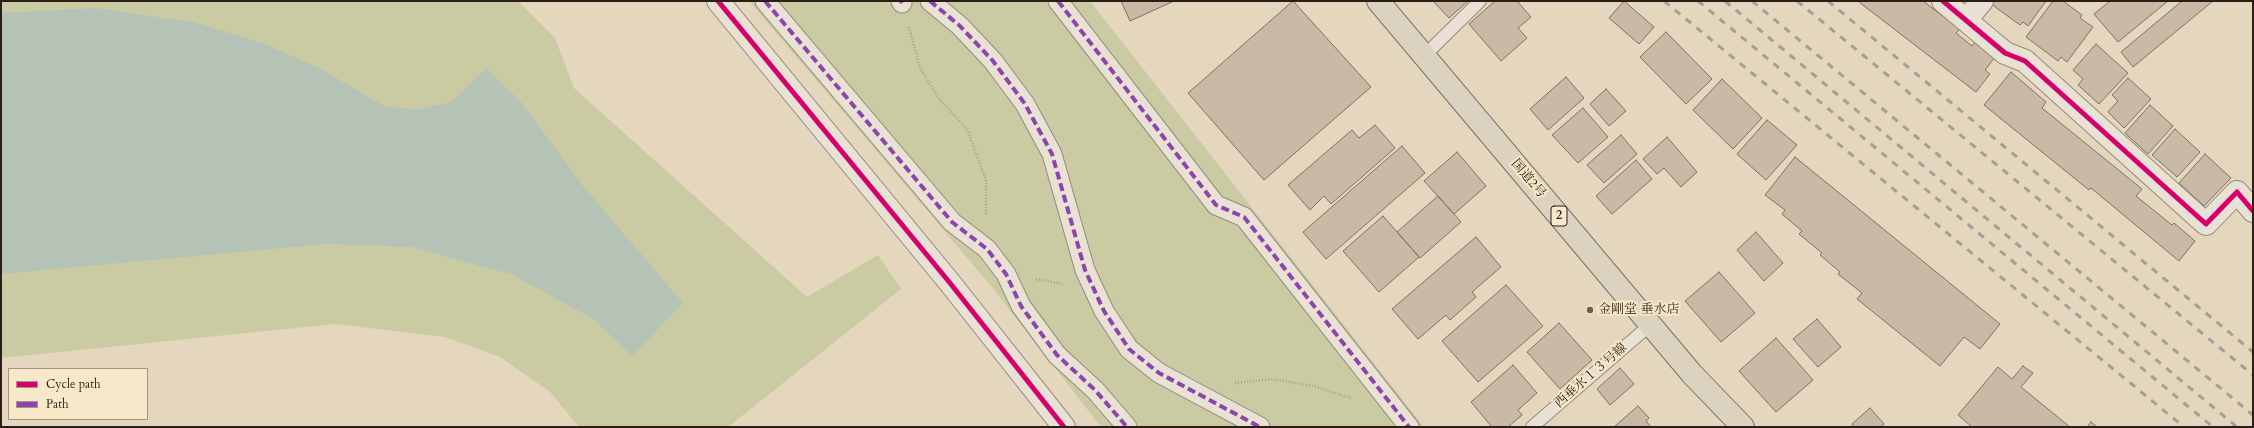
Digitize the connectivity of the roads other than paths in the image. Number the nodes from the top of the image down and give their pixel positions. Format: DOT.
graph roads {
  1 [pos="718,1"];
  2 [pos="765,1"];
  3 [pos="930,1"];
  4 [pos="1058,1"];
  5 [pos="1378,1"];
  6 [pos="1480,1"];
  7 [pos="1943,1"];
  8 [pos="1982,1"];
  9 [pos="1966,20"];
  10 [pos="1424,56"];
  11 [pos="2253,211"];
  12 [pos="1650,325"];
  13 [pos="1405,426"];
  14 [pos="1064,427"];
  15 [pos="1127,427"];
  16 [pos="1260,427"];
  17 [pos="1532,427"];
  18 [pos="1743,427"];
  1 -- 14 [label="street"];
  2 -- 15 [label="street"];
  3 -- 16 [label="street"];
  4 -- 13 [label="street"];
  5 -- 10 [label="highway, 国道2号 / 2"];
  6 -- 10 [label="lane"];
  7 -- 9 [label="street"];
  8 -- 9 [label="street"];
  9 -- 11 [label="street"];
  10 -- 12 [label="highway, 国道2号 / 2"];
  12 -- 17 [label="lane, 西垂水１３号線"];
  12 -- 18 [label="highway, 国道2号 / 2"];
}
